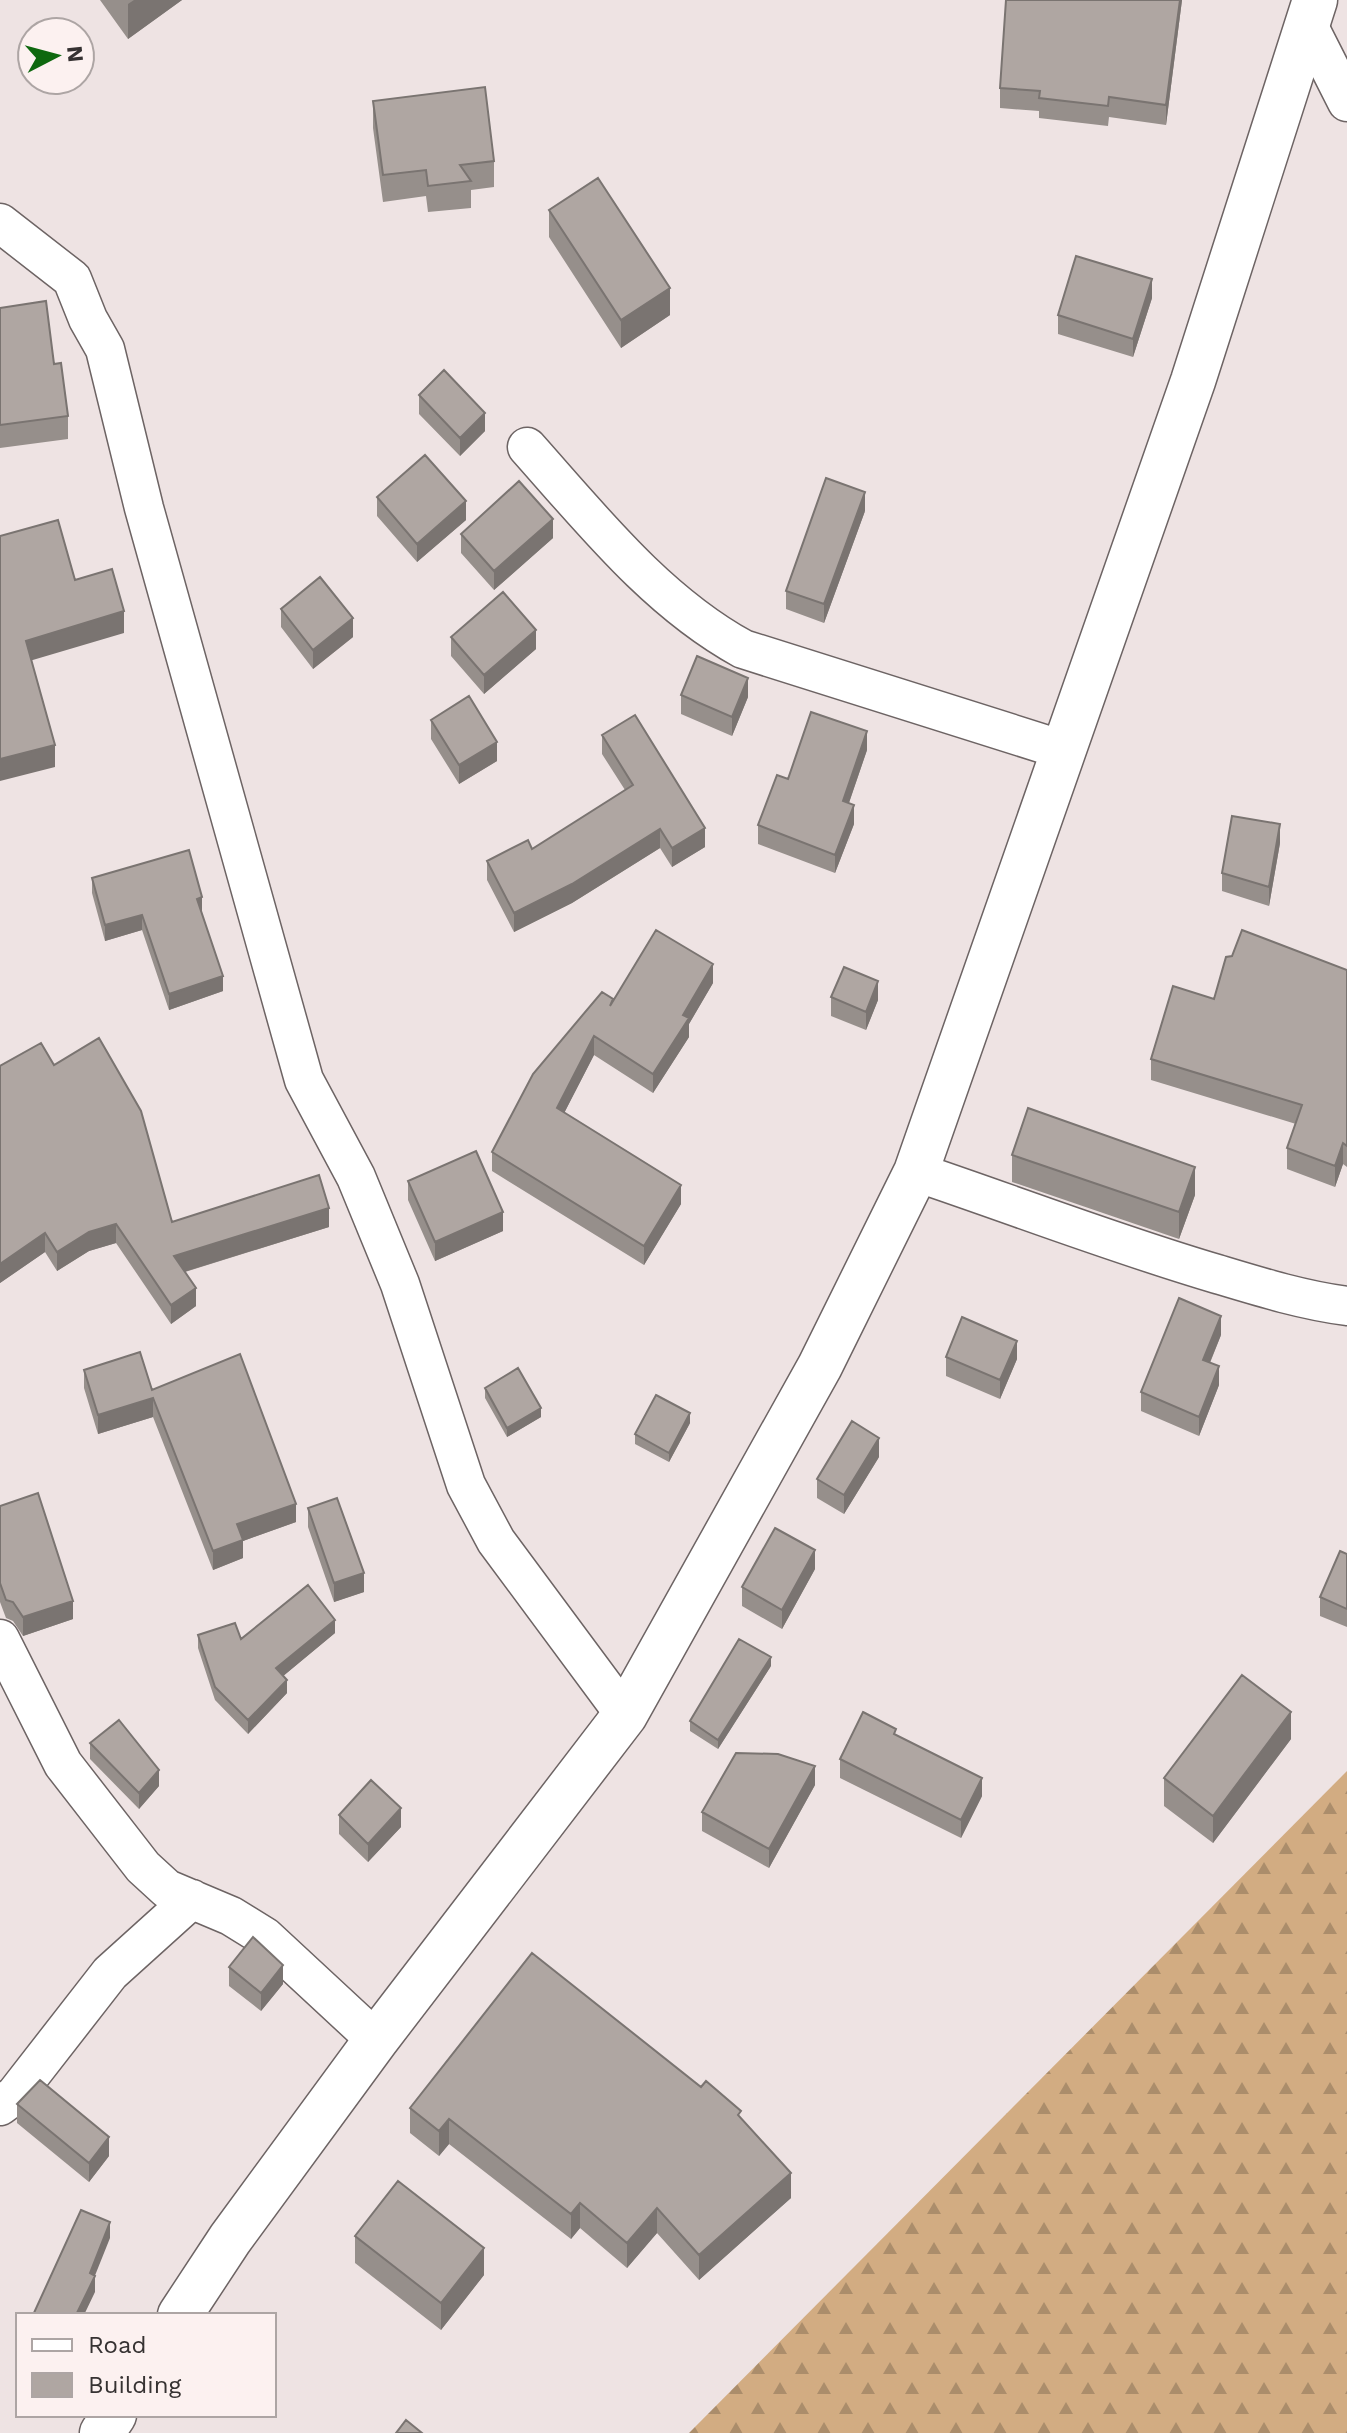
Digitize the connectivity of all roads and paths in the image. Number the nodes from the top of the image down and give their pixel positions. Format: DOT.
graph roads {
  1 [pos="1311,12"];
  2 [pos="1347,102"];
  3 [pos="0,223"];
  4 [pos="527,447"];
  5 [pos="1063,750"];
  6 [pos="916,1172"];
  7 [pos="1347,1306"];
  8 [pos="0,1639"];
  9 [pos="625,1715"];
  10 [pos="192,1899"];
  11 [pos="376,2040"];
  12 [pos="0,2106"];
  13 [pos="181,2313"];
  1 -- 2 [label="street"];
  1 -- 5 [label="street"];
  3 -- 9 [label="street"];
  4 -- 5 [label="street"];
  5 -- 6 [label="street"];
  6 -- 7 [label="street"];
  6 -- 9 [label="street"];
  8 -- 10 [label="street"];
  9 -- 11 [label="street"];
  10 -- 11 [label="street"];
  10 -- 12 [label="street"];
  11 -- 13 [label="street"];
}
